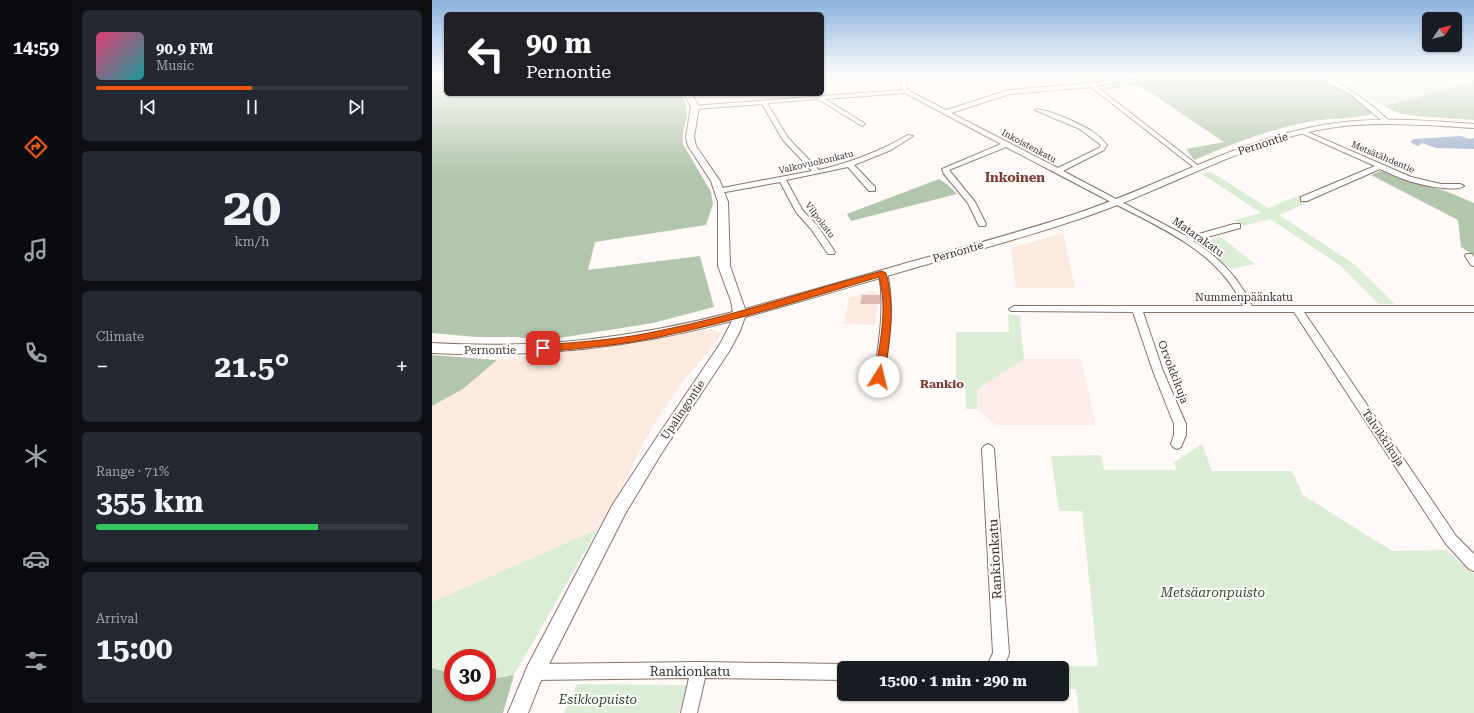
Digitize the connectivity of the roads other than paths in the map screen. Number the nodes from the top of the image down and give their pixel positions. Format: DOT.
graph roads {
  1 [pos="695,108"];
  2 [pos="767,108"];
  3 [pos="836,108"];
  4 [pos="940,108"];
  5 [pos="959,108"];
  6 [pos="1122,108"];
  7 [pos="1371,108"];
  8 [pos="1038,110"];
  9 [pos="947,112"];
  10 [pos="1388,122"];
  11 [pos="862,124"];
  12 [pos="1474,126"];
  13 [pos="1303,132"];
  14 [pos="910,136"];
  15 [pos="1007,144"];
  16 [pos="850,165"];
  17 [pos="1381,166"];
  18 [pos="1198,168"];
  19 [pos="1058,171"];
  20 [pos="817,172"];
  21 [pos="782,179"];
  22 [pos="1460,186"];
  23 [pos="872,189"];
  24 [pos="720,191"];
  25 [pos="1304,199"];
  26 [pos="1117,202"];
  27 [pos="982,224"];
  28 [pos="1237,226"];
  29 [pos="1187,240"];
  30 [pos="830,252"];
  31 [pos="1469,256"];
  32 [pos="1474,263"];
  33 [pos="882,273"];
  34 [pos="1014,308"];
  35 [pos="1137,309"];
  36 [pos="1249,309"];
  37 [pos="1297,309"];
  38 [pos="1474,309"];
  39 [pos="739,315"];
  40 [pos="432,348"];
  41 [pos="879,377"];
  42 [pos="1177,444"];
  43 [pos="988,448"];
  44 [pos="1474,564"];
  45 [pos="999,661"];
  46 [pos="699,670"];
  47 [pos="535,672"];
  48 [pos="837,672"];
  49 [pos="518,713"];
  50 [pos="689,713"];
  1 -- 24 [label="street"];
  2 -- 20 [label="street"];
  3 -- 11 [label="street"];
  4 -- 9 [label="street, Inkoistenkatu"];
  5 -- 9 [label="street"];
  6 -- 18 [label="street"];
  7 -- 10 [label="street"];
  8 -- 19 [label="street"];
  9 -- 15 [label="street, Inkoistenkatu"];
  10 -- 12 [label="street, Pernontie"];
  10 -- 13 [label="street, Pernontie"];
  13 -- 17 [label="street, Metsätähdentie"];
  13 -- 18 [label="street, Pernontie"];
  14 -- 16 [label="street, Valkovuokonkatu"];
  15 -- 19 [label="street, Inkoistenkatu"];
  15 -- 27 [label="street"];
  16 -- 20 [label="street, Valkovuokonkatu"];
  16 -- 23 [label="street"];
  17 -- 22 [label="street, Metsätähdentie"];
  17 -- 25 [label="street"];
  18 -- 26 [label="street, Pernontie"];
  19 -- 26 [label="street, Inkoistenkatu"];
  20 -- 21 [label="street, Valkovuokonkatu"];
  21 -- 24 [label="street, Valkovuokonkatu"];
  21 -- 30 [label="street, Vilpokatu"];
  24 -- 39 [label="street"];
  26 -- 29 [label="street, Matarakatu"];
  26 -- 33 [label="street, Pernontie"];
  28 -- 29 [label="street"];
  29 -- 36 [label="street, Matarakatu"];
  31 -- 32 [label="street"];
  33 -- 39 [label="street, Pernontie"];
  33 -- 41 [label="street"];
  34 -- 35 [label="street, Nummenpäänkatu"];
  35 -- 36 [label="street, Nummenpäänkatu"];
  35 -- 42 [label="street, Orvokkikuja"];
  36 -- 37 [label="street, Nummenpäänkatu"];
  37 -- 38 [label="street, Nummenpäänkatu"];
  37 -- 44 [label="street, Talvikkikuja"];
  39 -- 40 [label="street, Pernontie"];
  39 -- 47 [label="street, Upalingontie"];
  43 -- 45 [label="street, Rankionkatu"];
  46 -- 47 [label="street, Rankionkatu"];
  46 -- 48 [label="street, Rankionkatu"];
  46 -- 50 [label="street"];
  47 -- 49 [label="street, Upalingontie"];
}
